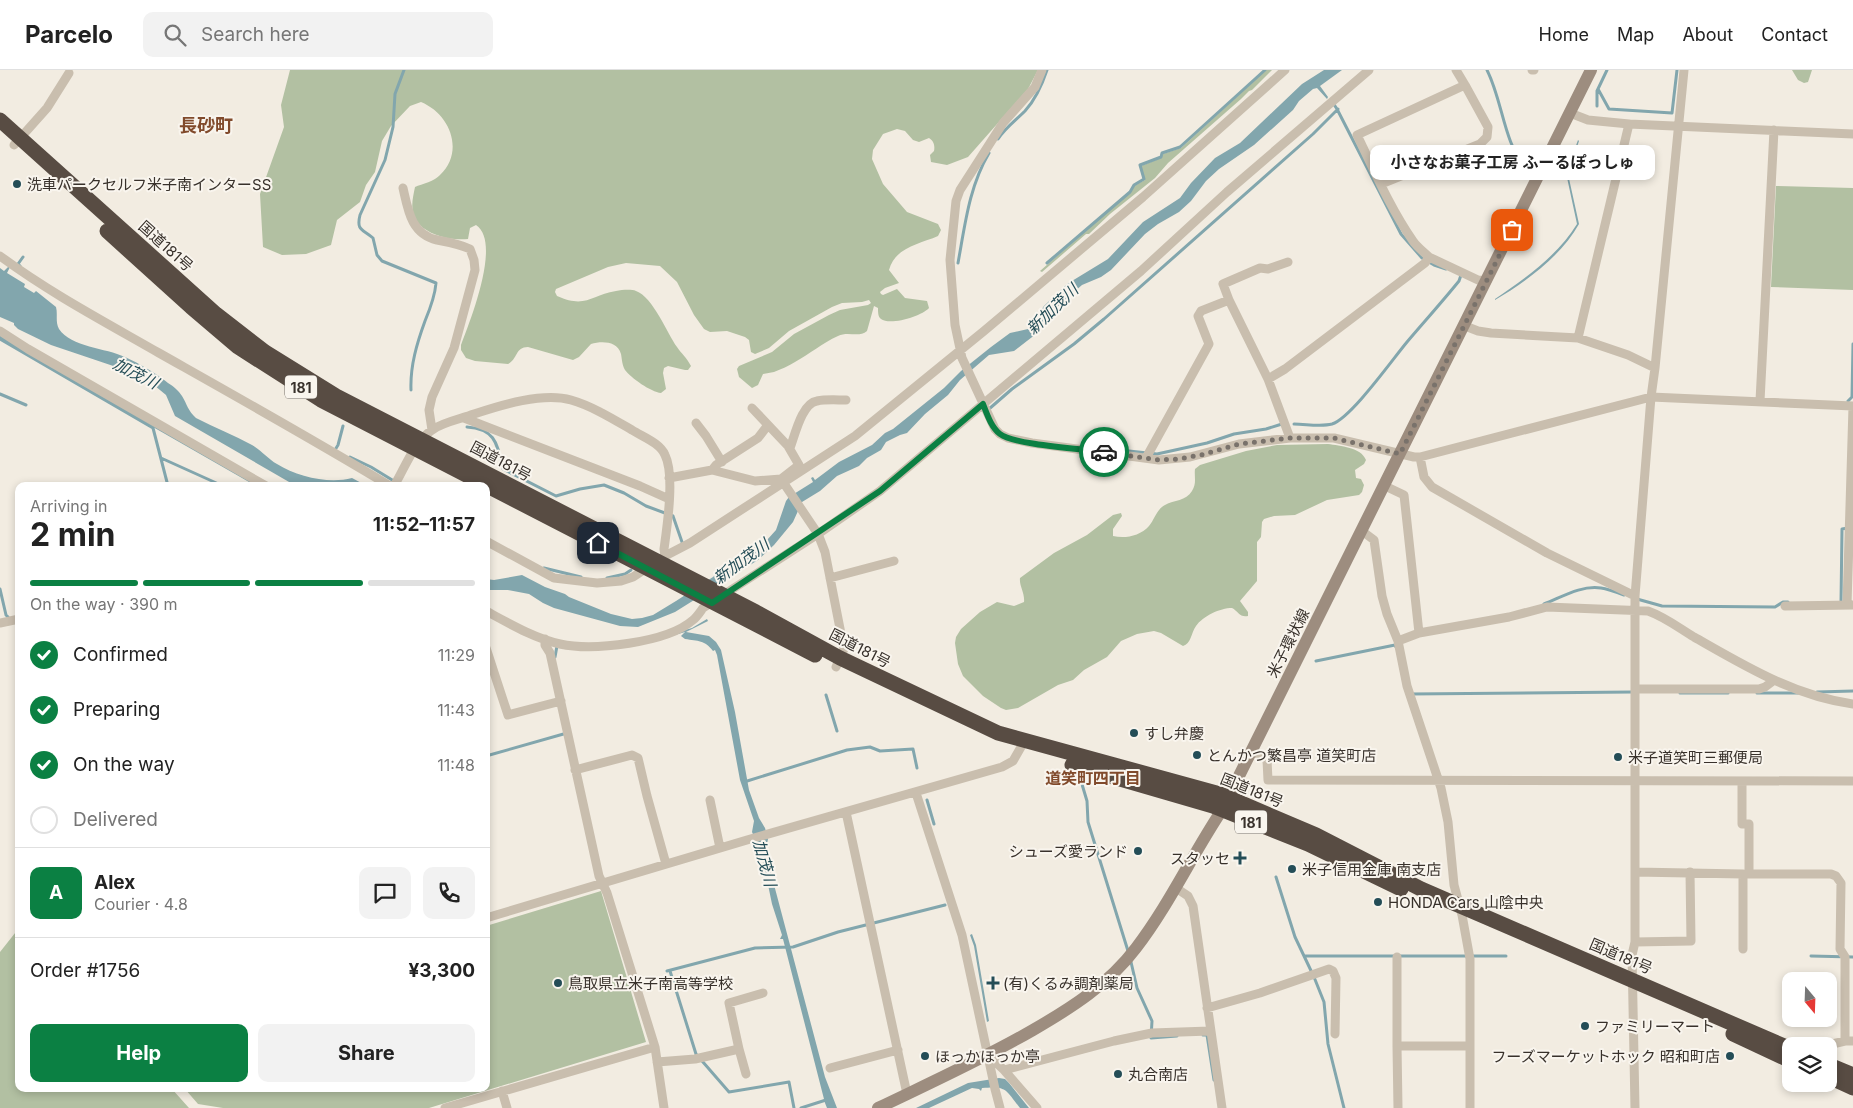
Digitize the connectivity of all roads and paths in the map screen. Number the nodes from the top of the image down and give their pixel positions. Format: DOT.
graph roads {
  1 [pos="1042,70"];
  2 [pos="1285,70"];
  3 [pos="1369,70"];
  4 [pos="1456,70"];
  5 [pos="1591,70"];
  6 [pos="1684,70"];
  7 [pos="69,73"];
  8 [pos="1465,85"];
  9 [pos="1570,112"];
  10 [pos="0,120"];
  11 [pos="1629,124"];
  12 [pos="1679,127"];
  13 [pos="1774,130"];
  14 [pos="0,132"];
  15 [pos="1853,134"];
  16 [pos="17,141"];
  17 [pos="1381,184"];
  18 [pos="403,188"];
  19 [pos="1429,257"];
  20 [pos="1,259"];
  21 [pos="1288,262"];
  22 [pos="1487,281"];
  23 [pos="1229,300"];
  24 [pos="1465,326"];
  25 [pos="0,331"];
  26 [pos="1578,338"];
  27 [pos="961,354"];
  28 [pos="1655,368"];
  29 [pos="1268,379"];
  30 [pos="1651,397"];
  31 [pos="846,400"];
  32 [pos="1760,401"];
  33 [pos="982,402"];
  34 [pos="1853,407"];
  35 [pos="752,408"];
  36 [pos="464,418"];
  37 [pos="696,423"];
  38 [pos="768,425"];
  39 [pos="1290,438"];
  40 [pos="423,439"];
  41 [pos="790,448"];
  42 [pos="1400,454"];
  43 [pos="1420,457"];
  44 [pos="1146,458"];
  45 [pos="722,462"];
  46 [pos="712,470"];
  47 [pos="669,478"];
  48 [pos="259,482"];
  49 [pos="383,482"];
  50 [pos="396,482"];
  51 [pos="784,484"];
  52 [pos="1385,486"];
  53 [pos="669,499"];
  54 [pos="1362,531"];
  55 [pos="817,532"];
  56 [pos="490,543"];
  57 [pos="894,560"];
  58 [pos="655,562"];
  59 [pos="830,578"];
  60 [pos="1635,596"];
  61 [pos="714,598"];
  62 [pos="1850,605"];
  63 [pos="1785,606"];
  64 [pos="1635,610"];
  65 [pos="490,613"];
  66 [pos="15,620"];
  67 [pos="0,623"];
  68 [pos="1419,633"];
  69 [pos="544,639"];
  70 [pos="1398,641"];
  71 [pos="490,660"];
  72 [pos="838,662"];
  73 [pos="1774,681"];
  74 [pos="1635,688"];
  75 [pos="561,701"];
  76 [pos="1853,704"];
  77 [pos="1023,744"];
  78 [pos="1252,751"];
  79 [pos="576,770"];
  80 [pos="1438,781"];
  81 [pos="1853,781"];
  82 [pos="1635,782"];
  83 [pos="1742,782"];
  84 [pos="916,793"];
  85 [pos="710,800"];
  86 [pos="1225,804"];
  87 [pos="846,812"];
  88 [pos="720,848"];
  89 [pos="666,864"];
  90 [pos="1635,872"];
  91 [pos="1690,872"];
  92 [pos="1746,874"];
  93 [pos="603,883"];
  94 [pos="1176,888"];
  95 [pos="1460,910"];
  96 [pos="490,917"];
  97 [pos="1635,942"];
  98 [pos="1743,949"];
  99 [pos="1397,958"];
  100 [pos="1632,985"];
  101 [pos="763,993"];
  102 [pos="1207,1008"];
  103 [pos="1210,1031"];
  104 [pos="1335,1034"];
  105 [pos="1849,1041"];
  106 [pos="1782,1045"];
  107 [pos="1397,1046"];
  108 [pos="1470,1046"];
  109 [pos="655,1047"];
  110 [pos="739,1049"];
  111 [pos="898,1050"];
  112 [pos="988,1055"];
  113 [pos="1782,1057"];
  114 [pos="657,1062"];
  115 [pos="830,1068"];
  116 [pos="1837,1068"];
  117 [pos="1004,1070"];
  118 [pos="746,1074"];
  119 [pos="1853,1075"];
  120 [pos="1837,1081"];
  121 [pos="1853,1088"];
  122 [pos="502,1091"];
  123 [pos="907,1094"];
  124 [pos="446,1108"];
  125 [pos="507,1108"];
  126 [pos="664,1108"];
  127 [pos="878,1108"];
  128 [pos="1000,1108"];
  129 [pos="1037,1108"];
  130 [pos="1222,1108"];
  131 [pos="1398,1108"];
  132 [pos="1470,1108"];
  133 [pos="1634,1108"];
  1 -- 27 [label="street"];
  2 -- 27 [label="street"];
  3 -- 33 [label="street"];
  4 -- 8 [label="street"];
  5 -- 9 [label="main road, 米子環状線"];
  6 -- 12 [label="street"];
  7 -- 16 [label="street"];
  8 -- 17 [label="street"];
  8 -- 17 [label="street"];
  9 -- 11 [label="street"];
  9 -- 22 [label="main road, 米子環状線"];
  10 -- 16 [label="highway, 国道181号 / 181"];
  11 -- 12 [label="street"];
  11 -- 26 [label="street"];
  12 -- 13 [label="street"];
  12 -- 28 [label="street"];
  13 -- 15 [label="street"];
  13 -- 32 [label="street"];
  14 -- 16 [label="highway, 国道181号 / 181"];
  16 -- 40 [label="highway, 国道181号 / 181"];
  17 -- 19 [label="street"];
  18 -- 40 [label="street"];
  19 -- 22 [label="street"];
  19 -- 29 [label="street"];
  20 -- 49 [label="street"];
  21 -- 23 [label="street"];
  22 -- 24 [label="main road, 米子環状線"];
  23 -- 29 [label="street"];
  23 -- 44 [label="street"];
  24 -- 26 [label="street"];
  24 -- 42 [label="main road, 米子環状線"];
  25 -- 48 [label="street"];
  26 -- 28 [label="street"];
  27 -- 33 [label="street"];
  27 -- 51 [label="street"];
  28 -- 30 [label="street"];
  29 -- 39 [label="street"];
  30 -- 32 [label="street"];
  30 -- 43 [label="street"];
  30 -- 60 [label="street"];
  31 -- 41 [label="street"];
  32 -- 34 [label="street"];
  33 -- 44 [label="street"];
  33 -- 55 [label="street"];
  34 -- 62 [label="street"];
  35 -- 38 [label="street"];
  36 -- 40 [label="street"];
  36 -- 47 [label="street"];
  36 -- 53 [label="street"];
  37 -- 45 [label="street"];
  38 -- 41 [label="street"];
  38 -- 45 [label="street"];
  39 -- 42 [label="street"];
  39 -- 44 [label="street"];
  40 -- 50 [label="street"];
  40 -- 58 [label="highway, 国道181号 / 181"];
  41 -- 51 [label="street"];
  42 -- 43 [label="street"];
  42 -- 52 [label="main road, 米子環状線"];
  43 -- 60 [label="street"];
  45 -- 46 [label="street"];
  46 -- 47 [label="street"];
  46 -- 51 [label="street"];
  47 -- 53 [label="street"];
  51 -- 55 [label="street"];
  51 -- 58 [label="street"];
  52 -- 54 [label="main road, 米子環状線"];
  52 -- 68 [label="street"];
  53 -- 58 [label="street"];
  54 -- 70 [label="street"];
  54 -- 78 [label="main road, 米子環状線"];
  55 -- 59 [label="street"];
  55 -- 61 [label="street"];
  56 -- 58 [label="street"];
  57 -- 59 [label="street"];
  58 -- 61 [label="highway, 国道181号 / 181"];
  59 -- 72 [label="street"];
  60 -- 64 [label="street"];
  61 -- 69 [label="street"];
  61 -- 72 [label="highway, 国道181号 / 181"];
  62 -- 63 [label="street"];
  64 -- 68 [label="street"];
  64 -- 73 [label="street"];
  64 -- 74 [label="street"];
  65 -- 69 [label="street"];
  66 -- 67 [label="street"];
  68 -- 70 [label="street"];
  69 -- 75 [label="street"];
  70 -- 80 [label="street"];
  71 -- 75 [label="street"];
  72 -- 77 [label="highway, 国道181号 / 181"];
  73 -- 74 [label="street"];
  73 -- 76 [label="street"];
  74 -- 82 [label="street"];
  75 -- 79 [label="street"];
  77 -- 84 [label="street"];
  77 -- 86 [label="highway, 国道181号 / 181"];
  78 -- 80 [label="street"];
  78 -- 86 [label="main road, 米子環状線"];
  79 -- 89 [label="street"];
  79 -- 93 [label="street"];
  80 -- 82 [label="street"];
  80 -- 95 [label="street"];
  81 -- 83 [label="street"];
  82 -- 83 [label="street"];
  82 -- 90 [label="street"];
  83 -- 92 [label="street"];
  84 -- 87 [label="street"];
  84 -- 112 [label="street"];
  85 -- 88 [label="street"];
  86 -- 94 [label="main road, 米子環状線"];
  86 -- 95 [label="highway, 国道181号 / 181"];
  87 -- 88 [label="street"];
  87 -- 111 [label="street"];
  88 -- 89 [label="street"];
  89 -- 93 [label="street"];
  90 -- 91 [label="street"];
  90 -- 97 [label="street"];
  91 -- 92 [label="street"];
  91 -- 97 [label="street"];
  92 -- 98 [label="street"];
  92 -- 105 [label="street"];
  93 -- 96 [label="street"];
  93 -- 109 [label="street"];
  94 -- 102 [label="street"];
  94 -- 112 [label="main road, 米子環状線"];
  95 -- 100 [label="highway, 国道181号 / 181"];
  95 -- 108 [label="street"];
  97 -- 100 [label="street"];
  99 -- 107 [label="street"];
  100 -- 106 [label="highway, 国道181号 / 181"];
  100 -- 113 [label="highway, 国道181号 / 181"];
  100 -- 133 [label="street"];
  101 -- 110 [label="street"];
  102 -- 103 [label="street"];
  102 -- 104 [label="street"];
  103 -- 117 [label="street"];
  103 -- 130 [label="street"];
  107 -- 108 [label="street"];
  107 -- 131 [label="street"];
  108 -- 132 [label="street"];
  109 -- 114 [label="street"];
  109 -- 122 [label="street"];
  110 -- 114 [label="street"];
  110 -- 118 [label="street"];
  111 -- 115 [label="street"];
  111 -- 123 [label="street"];
  112 -- 117 [label="street"];
  112 -- 123 [label="main road, 米子環状線"];
  112 -- 128 [label="street"];
  114 -- 126 [label="street"];
  116 -- 119 [label="highway"];
  117 -- 129 [label="street"];
  120 -- 121 [label="highway"];
  122 -- 124 [label="street"];
  122 -- 125 [label="street"];
  123 -- 127 [label="main road, 米子環状線"];
}
